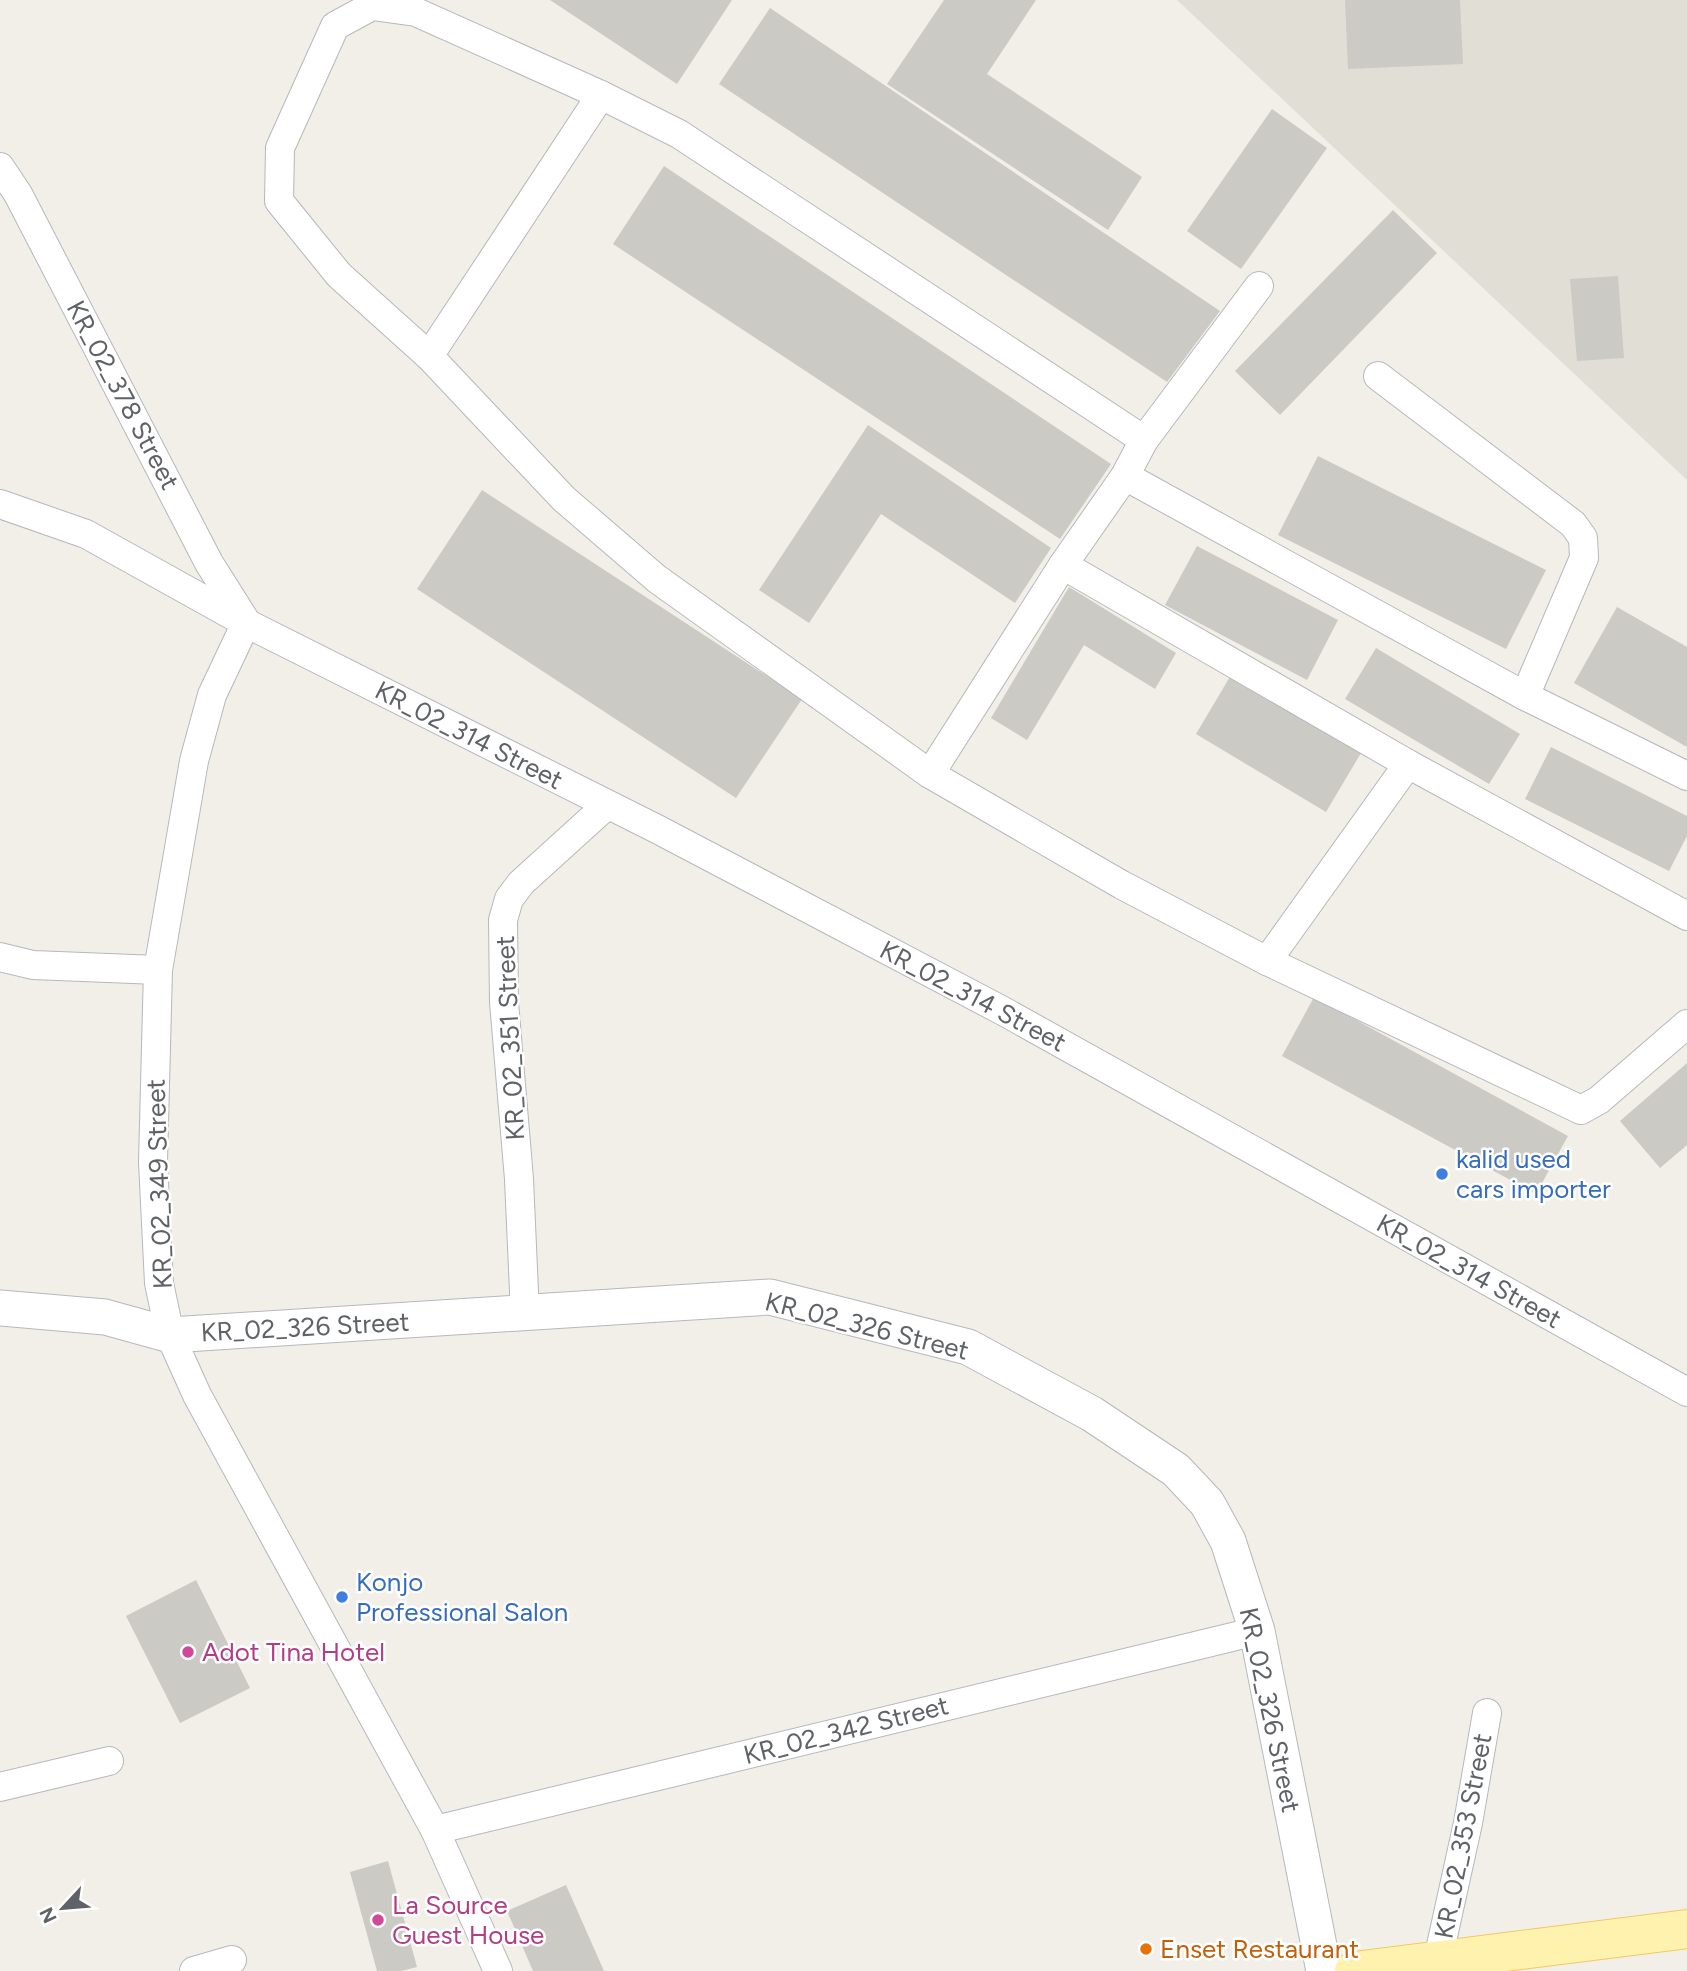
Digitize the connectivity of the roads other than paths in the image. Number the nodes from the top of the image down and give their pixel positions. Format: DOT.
graph roads {
  1 [pos="601,95"];
  2 [pos="0,167"];
  3 [pos="1259,286"];
  4 [pos="429,356"];
  5 [pos="1378,376"];
  6 [pos="1144,440"];
  7 [pos="1125,477"];
  8 [pos="0,504"];
  9 [pos="1063,565"];
  10 [pos="246,623"];
  11 [pos="1525,696"];
  12 [pos="1408,764"];
  13 [pos="930,774"];
  14 [pos="1687,776"];
  15 [pos="607,805"];
  16 [pos="1687,916"];
  17 [pos="0,957"];
  18 [pos="1267,961"];
  19 [pos="158,970"];
  20 [pos="1687,1024"];
  21 [pos="0,1308"];
  22 [pos="525,1314"];
  23 [pos="170,1335"];
  24 [pos="1687,1392"];
  25 [pos="1257,1631"];
  26 [pos="1487,1713"];
  27 [pos="109,1761"];
  28 [pos="0,1787"];
  29 [pos="435,1830"];
  30 [pos="1687,1929"];
  31 [pos="1438,1959"];
  32 [pos="232,1960"];
  33 [pos="194,1971"];
  34 [pos="498,1971"];
  35 [pos="1324,1971"];
  36 [pos="1354,1971"];
  1 -- 4 [label="street"];
  1 -- 4 [label="street"];
  1 -- 6 [label="street"];
  2 -- 10 [label="street, KR_02_378 Street"];
  3 -- 6 [label="street"];
  4 -- 13 [label="street"];
  5 -- 11 [label="street"];
  6 -- 7 [label="street"];
  7 -- 9 [label="street"];
  7 -- 11 [label="street"];
  8 -- 10 [label="street, KR_02_314 Street"];
  9 -- 12 [label="street"];
  9 -- 13 [label="street"];
  10 -- 15 [label="street, KR_02_314 Street"];
  10 -- 19 [label="street, KR_02_349 Street"];
  11 -- 14 [label="street"];
  12 -- 16 [label="street"];
  12 -- 18 [label="street"];
  13 -- 18 [label="street"];
  15 -- 22 [label="street, KR_02_351 Street"];
  15 -- 24 [label="street, KR_02_314 Street"];
  17 -- 19 [label="street"];
  18 -- 20 [label="street"];
  19 -- 23 [label="street, KR_02_349 Street"];
  21 -- 23 [label="street, KR_02_326 Street"];
  22 -- 23 [label="street, KR_02_326 Street"];
  22 -- 25 [label="street, KR_02_326 Street"];
  23 -- 29 [label="street, KR_02_349 Street"];
  25 -- 29 [label="street, KR_02_342 Street"];
  25 -- 35 [label="street, KR_02_326 Street"];
  26 -- 31 [label="street, KR_02_353 Street"];
  27 -- 28 [label="street"];
  29 -- 34 [label="street, KR_02_349 Street"];
  30 -- 31 [label="main road"];
  31 -- 36 [label="main road"];
  32 -- 33 [label="street"];
}
